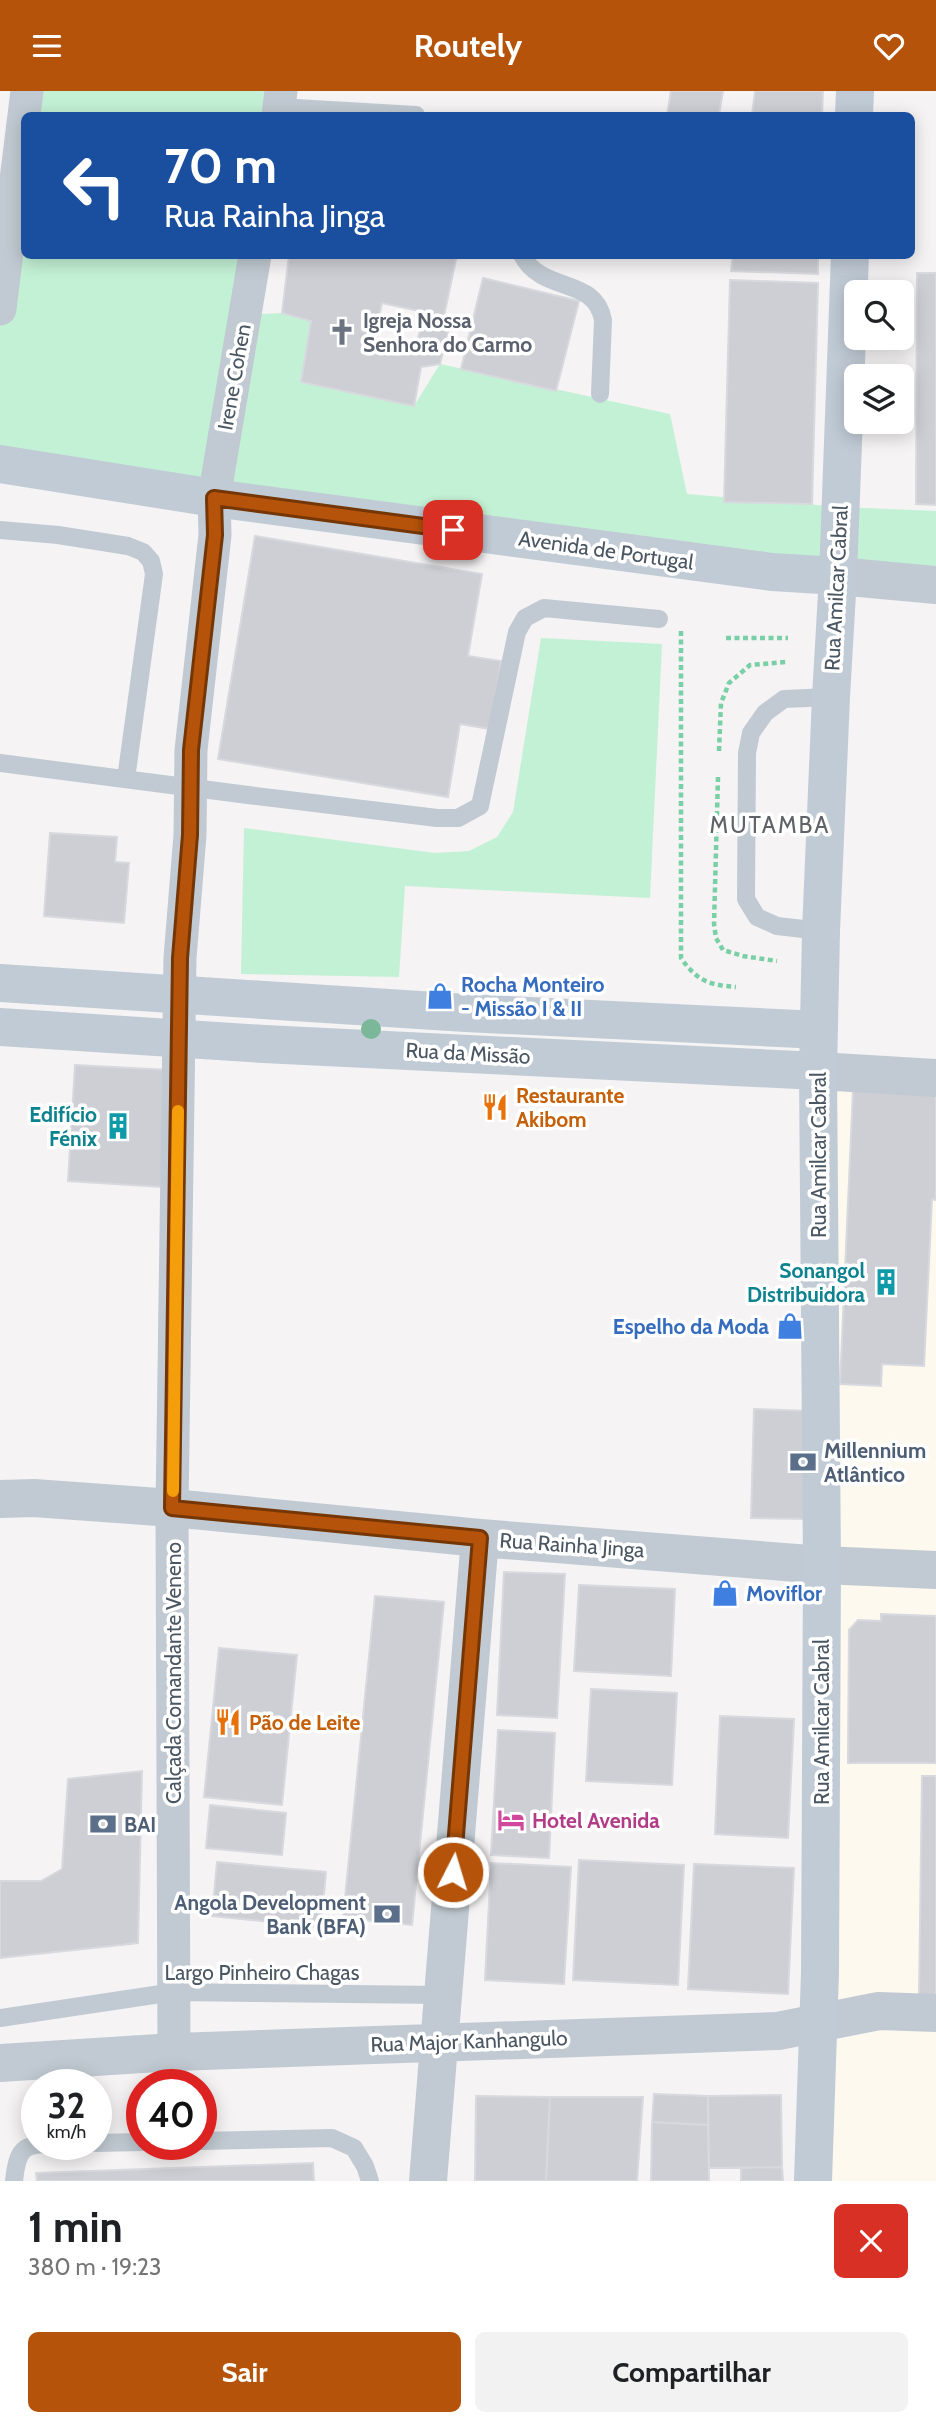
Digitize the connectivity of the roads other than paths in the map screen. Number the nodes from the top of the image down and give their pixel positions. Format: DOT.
graph roads {
  1 [pos="27,91"];
  2 [pos="855,91"];
  3 [pos="279,104"];
  4 [pos="24,112"];
  5 [pos="379,112"];
  6 [pos="855,112"];
  7 [pos="21,139"];
  8 [pos="254,259"];
  9 [pos="525,259"];
  10 [pos="850,259"];
  11 [pos="0,309"];
  12 [pos="600,394"];
  13 [pos="0,464"];
  14 [pos="214,498"];
  15 [pos="0,530"];
  16 [pos="838,576"];
  17 [pos="936,585"];
  18 [pos="659,618"];
  19 [pos="831,697"];
  20 [pos="0,763"];
  21 [pos="126,779"];
  22 [pos="190,789"];
  23 [pos="821,931"];
  24 [pos="0,983"];
  25 [pos="180,995"];
  26 [pos="0,1027"];
  27 [pos="818,1030"];
  28 [pos="179,1039"];
  29 [pos="818,1071"];
  30 [pos="936,1078"];
  31 [pos="0,1499"];
  32 [pos="172,1508"];
  33 [pos="480,1538"];
  34 [pos="822,1565"];
  35 [pos="936,1570"];
  36 [pos="174,1992"];
  37 [pos="442,1995"];
  38 [pos="936,2013"];
  39 [pos="0,2018"];
  40 [pos="818,2023"];
  41 [pos="438,2042"];
  42 [pos="174,2052"];
  43 [pos="0,2063"];
  44 [pos="217,2141"];
  45 [pos="21,2154"];
  46 [pos="16,2158"];
  47 [pos="0,2169"];
  48 [pos="14,2181"];
  49 [pos="370,2181"];
  50 [pos="428,2181"];
  51 [pos="813,2181"];
  1 -- 4 [label="street"];
  2 -- 6 [label="main road"];
  3 -- 5 [label="lane"];
  7 -- 11 [label="street"];
  8 -- 14 [label="street, Irene Cohen"];
  9 -- 12 [label="lane"];
  10 -- 16 [label="main road, Rua Amilcar Cabral"];
  13 -- 14 [label="main road, Avenida de Portugal"];
  14 -- 16 [label="main road, Avenida de Portugal"];
  14 -- 22 [label="street, Calçada Comandante Veneno"];
  15 -- 21 [label="lane"];
  16 -- 17 [label="street"];
  16 -- 19 [label="main road, Rua Amilcar Cabral"];
  18 -- 22 [label="lane"];
  19 -- 23 [label="main road, Rua Amilcar Cabral"];
  19 -- 23 [label="lane"];
  20 -- 21 [label="lane"];
  21 -- 22 [label="lane"];
  22 -- 25 [label="street, Calçada Comandante Veneno"];
  23 -- 27 [label="main road, Rua Amilcar Cabral"];
  24 -- 25 [label="main road, Rua da Missão"];
  25 -- 27 [label="main road, Rua da Missão"];
  25 -- 28 [label="street, Calçada Comandante Veneno"];
  26 -- 28 [label="main road, Rua da Missão"];
  27 -- 29 [label="main road, Rua Amilcar Cabral"];
  28 -- 29 [label="main road, Rua da Missão"];
  28 -- 32 [label="street, Calçada Comandante Veneno"];
  29 -- 30 [label="street, Rua da Missão"];
  29 -- 34 [label="main road, Rua Amilcar Cabral"];
  31 -- 32 [label="street, Rua Rainha Jinga"];
  32 -- 33 [label="street, Rua Rainha Jinga"];
  32 -- 36 [label="street, Calçada Comandante Veneno"];
  33 -- 34 [label="street, Rua Rainha Jinga"];
  33 -- 37 [label="street"];
  34 -- 35 [label="street, Rua Rainha Jinga"];
  34 -- 40 [label="main road, Rua Amilcar Cabral"];
  36 -- 37 [label="lane, Largo Pinheiro Chagas"];
  36 -- 39 [label="lane, Largo Pinheiro Chagas"];
  36 -- 42 [label="street, Calçada Comandante Veneno"];
  37 -- 41 [label="street"];
  38 -- 40 [label="street, Rua Major Kanhangulo"];
  40 -- 41 [label="street, Rua Major Kanhangulo"];
  40 -- 51 [label="main road, Rua Amilcar Cabral"];
  41 -- 42 [label="street, Rua Major Kanhangulo"];
  41 -- 50 [label="street"];
  42 -- 43 [label="street, Rua Major Kanhangulo"];
  44 -- 49 [label="lane"];
  45 -- 46 [label="lane"];
  46 -- 47 [label="lane"];
  46 -- 48 [label="lane"];
}
